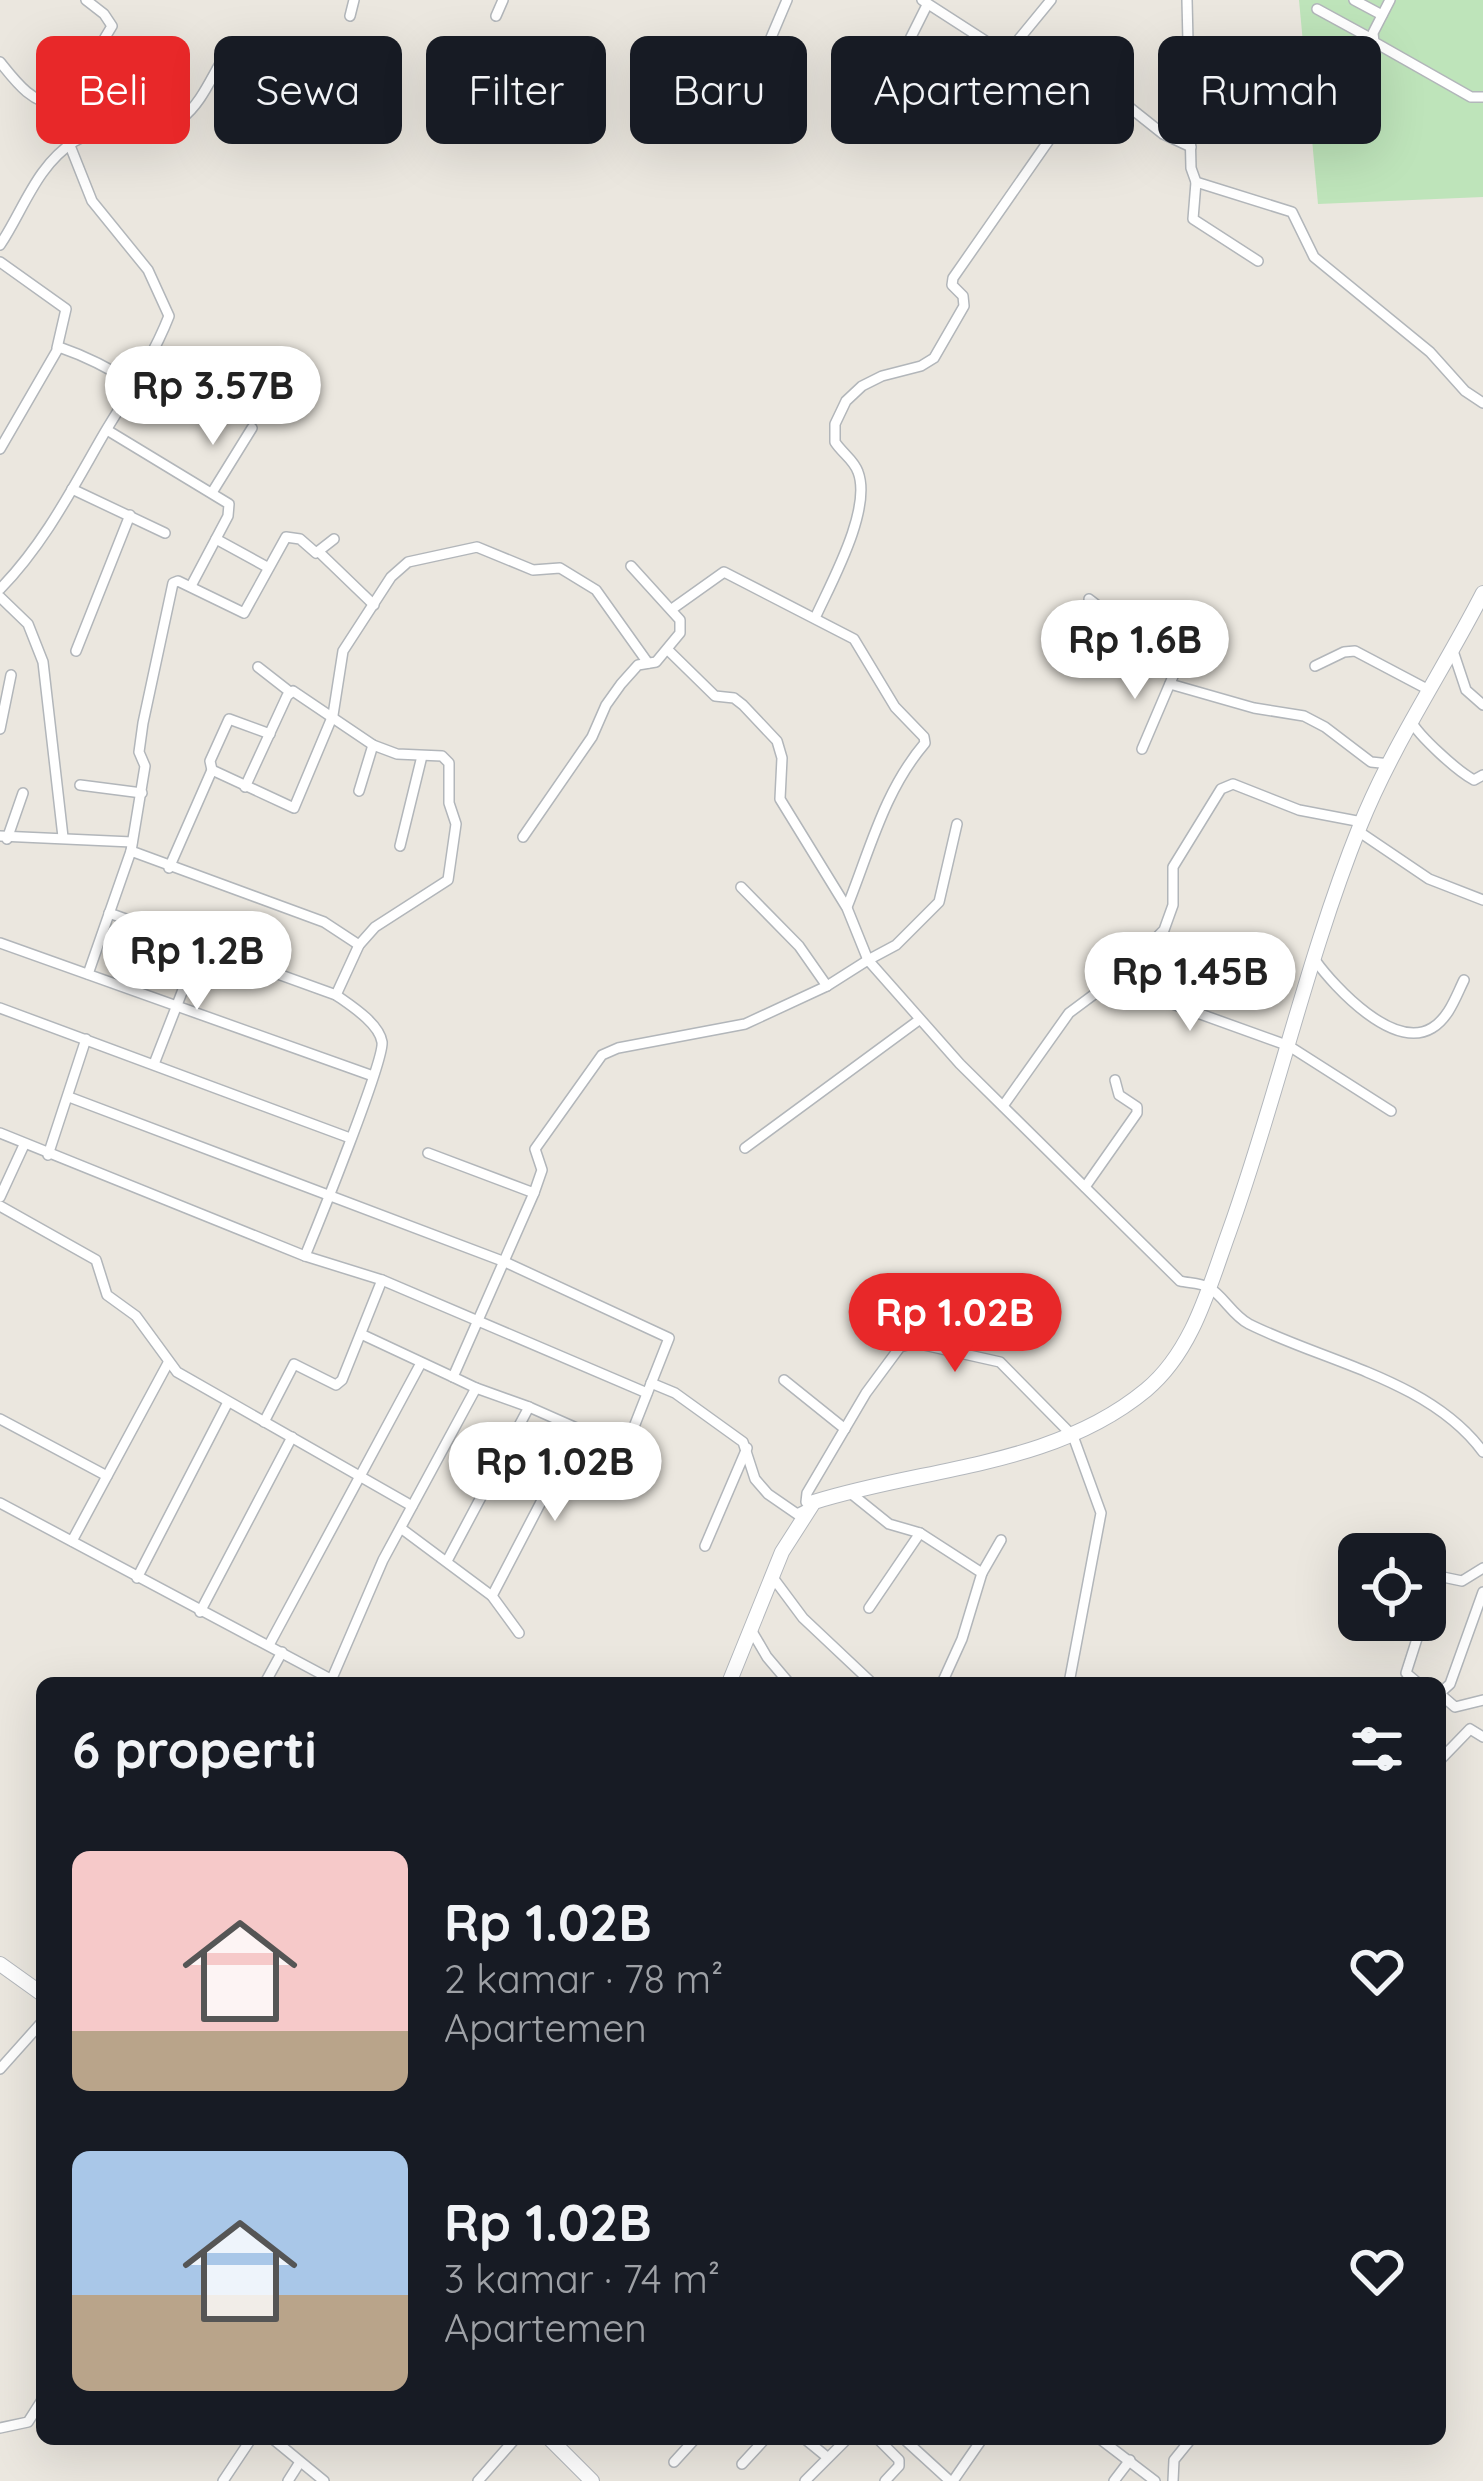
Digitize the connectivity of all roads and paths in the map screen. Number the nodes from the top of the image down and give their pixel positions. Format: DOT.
graph roads {
  1 [pos="86,0"];
  2 [pos="354,0"];
  3 [pos="503,0"];
  4 [pos="787,0"];
  5 [pos="1051,0"];
  6 [pos="1187,0"];
  7 [pos="1354,0"];
  8 [pos="1390,0"];
  9 [pos="925,2"];
  10 [pos="1317,9"];
  11 [pos="1382,15"];
  12 [pos="350,16"];
  13 [pos="496,16"];
  14 [pos="106,36"];
  15 [pos="772,36"];
  16 [pos="910,36"];
  17 [pos="975,36"];
  18 [pos="1021,36"];
  19 [pos="1366,36"];
  20 [pos="1373,36"];
  21 [pos="1381,44"];
  22 [pos="0,62"];
  23 [pos="214,73"];
  24 [pos="1483,97"];
  25 [pos="36,99"];
  26 [pos="1134,111"];
  27 [pos="1046,144"];
  28 [pos="69,145"];
  29 [pos="1191,147"];
  30 [pos="1196,182"];
  31 [pos="0,245"];
  32 [pos="1258,261"];
  33 [pos="0,262"];
  34 [pos="57,348"];
  35 [pos="134,384"];
  36 [pos="1483,403"];
  37 [pos="252,428"];
  38 [pos="107,430"];
  39 [pos="0,449"];
  40 [pos="72,489"];
  41 [pos="213,491"];
  42 [pos="130,515"];
  43 [pos="165,533"];
  44 [pos="216,539"];
  45 [pos="334,539"];
  46 [pos="319,553"];
  47 [pos="631,566"];
  48 [pos="267,567"];
  49 [pos="191,586"];
  50 [pos="0,593"];
  51 [pos="1483,593"];
  52 [pos="1089,599"];
  53 [pos="374,605"];
  54 [pos="672,609"];
  55 [pos="816,616"];
  56 [pos="668,650"];
  57 [pos="76,651"];
  58 [pos="1453,651"];
  59 [pos="648,663"];
  60 [pos="1315,666"];
  61 [pos="258,667"];
  62 [pos="11,675"];
  63 [pos="1170,684"];
  64 [pos="1427,689"];
  65 [pos="1478,689"];
  66 [pos="290,692"];
  67 [pos="1483,705"];
  68 [pos="333,715"];
  69 [pos="1411,721"];
  70 [pos="0,728"];
  71 [pos="270,734"];
  72 [pos="373,745"];
  73 [pos="1142,749"];
  74 [pos="422,756"];
  75 [pos="1390,764"];
  76 [pos="212,770"];
  77 [pos="1483,776"];
  78 [pos="80,785"];
  79 [pos="245,787"];
  80 [pos="359,791"];
  81 [pos="23,793"];
  82 [pos="142,794"];
  83 [pos="957,824"];
  84 [pos="1360,826"];
  85 [pos="4,837"];
  86 [pos="63,837"];
  87 [pos="523,837"];
  88 [pos="132,846"];
  89 [pos="400,847"];
  90 [pos="169,868"];
  91 [pos="741,887"];
  92 [pos="1483,900"];
  93 [pos="847,908"];
  94 [pos="109,913"];
  95 [pos="0,943"];
  96 [pos="359,945"];
  97 [pos="200,946"];
  98 [pos="868,960"];
  99 [pos="1315,960"];
  100 [pos="88,974"];
  101 [pos="1120,975"];
  102 [pos="1465,980"];
  103 [pos="827,986"];
  104 [pos="336,995"];
  105 [pos="0,1008"];
  106 [pos="175,1008"];
  107 [pos="919,1020"];
  108 [pos="86,1039"];
  109 [pos="1288,1046"];
  110 [pos="154,1064"];
  111 [pos="373,1076"];
  112 [pos="1115,1080"];
  113 [pos="69,1097"];
  114 [pos="1003,1106"];
  115 [pos="1391,1111"];
  116 [pos="0,1133"];
  117 [pos="350,1138"];
  118 [pos="24,1145"];
  119 [pos="745,1148"];
  120 [pos="428,1154"];
  121 [pos="48,1155"];
  122 [pos="1085,1187"];
  123 [pos="535,1193"];
  124 [pos="328,1196"];
  125 [pos="0,1197"];
  126 [pos="0,1206"];
  127 [pos="305,1256"];
  128 [pos="505,1262"];
  129 [pos="382,1280"];
  130 [pos="1209,1287"];
  131 [pos="479,1321"];
  132 [pos="362,1334"];
  133 [pos="168,1363"];
  134 [pos="421,1363"];
  135 [pos="453,1377"];
  136 [pos="784,1380"];
  137 [pos="476,1388"];
  138 [pos="649,1388"];
  139 [pos="228,1402"];
  140 [pos="529,1407"];
  141 [pos="0,1420"];
  142 [pos="264,1422"];
  143 [pos="845,1429"];
  144 [pos="578,1431"];
  145 [pos="1072,1436"];
  146 [pos="292,1438"];
  147 [pos="746,1448"];
  148 [pos="1483,1452"];
  149 [pos="359,1475"];
  150 [pos="107,1476"];
  151 [pos="848,1491"];
  152 [pos="0,1503"];
  153 [pos="812,1505"];
  154 [pos="412,1506"];
  155 [pos="402,1529"];
  156 [pos="920,1533"];
  157 [pos="1001,1540"];
  158 [pos="72,1541"];
  159 [pos="705,1546"];
  160 [pos="447,1562"];
  161 [pos="1483,1568"];
  162 [pos="982,1573"];
  163 [pos="771,1575"];
  164 [pos="137,1578"];
  165 [pos="1446,1578"];
  166 [pos="492,1596"];
  167 [pos="1482,1597"];
  168 [pos="868,1608"];
  169 [pos="200,1612"];
  170 [pos="750,1628"];
  171 [pos="519,1634"];
  172 [pos="1416,1641"];
  173 [pos="269,1645"];
  174 [pos="282,1652"];
  175 [pos="268,1677"];
  176 [pos="324,1677"];
  177 [pos="335,1677"];
  178 [pos="731,1677"];
  179 [pos="784,1677"];
  180 [pos="866,1677"];
  181 [pos="945,1677"];
  182 [pos="1070,1677"];
  183 [pos="1411,1677"];
  184 [pos="1446,1688"];
  185 [pos="1446,1699"];
  186 [pos="1483,1700"];
  187 [pos="1483,1737"];
  188 [pos="1446,1754"];
  189 [pos="0,1964"];
  190 [pos="36,1990"];
  191 [pos="36,2029"];
  192 [pos="0,2069"];
  193 [pos="36,2409"];
  194 [pos="0,2428"];
  195 [pos="247,2445"];
  196 [pos="281,2445"];
  197 [pos="510,2445"];
  198 [pos="556,2445"];
  199 [pos="690,2445"];
  200 [pos="759,2445"];
  201 [pos="812,2445"];
  202 [pos="840,2445"];
  203 [pos="884,2445"];
  204 [pos="911,2445"];
  205 [pos="978,2445"];
  206 [pos="1109,2445"];
  207 [pos="1186,2445"];
  208 [pos="827,2457"];
  209 [pos="1130,2460"];
  210 [pos="300,2462"];
  211 [pos="674,2462"];
  212 [pos="742,2464"];
  213 [pos="223,2481"];
  214 [pos="288,2481"];
  215 [pos="324,2481"];
  216 [pos="478,2481"];
  217 [pos="592,2481"];
  218 [pos="805,2481"];
  219 [pos="885,2481"];
  220 [pos="951,2481"];
  221 [pos="1114,2481"];
  222 [pos="1155,2481"];
  223 [pos="1173,2481"];
  1 -- 14 [label="street"];
  2 -- 12 [label="street"];
  3 -- 13 [label="street"];
  4 -- 15 [label="street"];
  5 -- 18 [label="street"];
  6 -- 29 [label="street"];
  7 -- 11 [label="street"];
  8 -- 11 [label="street"];
  9 -- 16 [label="street"];
  9 -- 17 [label="street"];
  10 -- 19 [label="street"];
  11 -- 20 [label="street"];
  21 -- 24 [label="street"];
  22 -- 25 [label="street"];
  23 -- 28 [label="street"];
  26 -- 29 [label="street"];
  27 -- 55 [label="street"];
  28 -- 31 [label="street"];
  28 -- 35 [label="street"];
  29 -- 30 [label="street"];
  30 -- 32 [label="street"];
  30 -- 36 [label="street"];
  33 -- 34 [label="street"];
  34 -- 35 [label="street"];
  34 -- 39 [label="street"];
  35 -- 38 [label="street"];
  37 -- 41 [label="street"];
  38 -- 40 [label="street"];
  38 -- 41 [label="street"];
  40 -- 42 [label="street"];
  40 -- 50 [label="street"];
  41 -- 44 [label="street"];
  42 -- 43 [label="street"];
  42 -- 57 [label="street"];
  44 -- 48 [label="street"];
  44 -- 49 [label="street"];
  45 -- 46 [label="street"];
  46 -- 48 [label="street"];
  46 -- 53 [label="street"];
  47 -- 54 [label="street"];
  48 -- 49 [label="street"];
  49 -- 82 [label="street"];
  50 -- 86 [label="street"];
  51 -- 58 [label="street"];
  52 -- 63 [label="street"];
  53 -- 59 [label="street"];
  53 -- 68 [label="street"];
  54 -- 55 [label="street"];
  54 -- 56 [label="street"];
  55 -- 93 [label="street"];
  56 -- 59 [label="street"];
  56 -- 93 [label="street"];
  58 -- 64 [label="street"];
  58 -- 65 [label="street"];
  59 -- 87 [label="street"];
  60 -- 64 [label="street"];
  61 -- 66 [label="street"];
  62 -- 70 [label="street"];
  63 -- 73 [label="street"];
  63 -- 75 [label="street"];
  64 -- 69 [label="street"];
  65 -- 67 [label="street"];
  66 -- 68 [label="street"];
  66 -- 71 [label="street"];
  68 -- 72 [label="street"];
  68 -- 79 [label="street"];
  69 -- 75 [label="street"];
  69 -- 77 [label="street"];
  71 -- 76 [label="street"];
  71 -- 79 [label="street"];
  72 -- 74 [label="street"];
  72 -- 80 [label="street"];
  74 -- 89 [label="street"];
  74 -- 96 [label="street"];
  75 -- 84 [label="street"];
  76 -- 79 [label="street"];
  76 -- 90 [label="street"];
  78 -- 82 [label="street"];
  81 -- 85 [label="street"];
  82 -- 88 [label="street"];
  83 -- 98 [label="street"];
  84 -- 92 [label="street"];
  84 -- 99 [label="street"];
  84 -- 101 [label="street"];
  85 -- 86 [label="street"];
  86 -- 88 [label="street"];
  88 -- 90 [label="street"];
  88 -- 94 [label="street"];
  90 -- 96 [label="street"];
  91 -- 103 [label="street"];
  93 -- 98 [label="street"];
  94 -- 97 [label="street"];
  94 -- 100 [label="street"];
  95 -- 100 [label="street"];
  96 -- 104 [label="street"];
  97 -- 104 [label="street"];
  97 -- 106 [label="street"];
  98 -- 103 [label="street"];
  98 -- 107 [label="street"];
  99 -- 102 [label="street"];
  99 -- 109 [label="street"];
  100 -- 106 [label="street"];
  101 -- 109 [label="street"];
  101 -- 114 [label="street"];
  103 -- 123 [label="street"];
  104 -- 111 [label="street"];
  105 -- 108 [label="street"];
  106 -- 110 [label="street"];
  106 -- 111 [label="street"];
  107 -- 114 [label="street"];
  107 -- 119 [label="street"];
  108 -- 110 [label="street"];
  108 -- 113 [label="street"];
  109 -- 115 [label="street"];
  109 -- 130 [label="street"];
  110 -- 117 [label="street"];
  111 -- 117 [label="street"];
  112 -- 122 [label="street"];
  113 -- 121 [label="street"];
  113 -- 124 [label="street"];
  114 -- 122 [label="street"];
  116 -- 118 [label="street"];
  117 -- 124 [label="street"];
  118 -- 121 [label="street"];
  118 -- 125 [label="street"];
  120 -- 123 [label="street"];
  121 -- 127 [label="street"];
  122 -- 130 [label="street"];
  123 -- 128 [label="street"];
  124 -- 127 [label="street"];
  124 -- 128 [label="street"];
  126 -- 133 [label="street"];
  127 -- 129 [label="street"];
  128 -- 131 [label="street"];
  128 -- 138 [label="street"];
  129 -- 131 [label="street"];
  129 -- 132 [label="street"];
  130 -- 145 [label="street"];
  130 -- 148 [label="street"];
  131 -- 135 [label="street"];
  131 -- 138 [label="street"];
  132 -- 134 [label="street"];
  132 -- 142 [label="street"];
  133 -- 139 [label="street"];
  133 -- 150 [label="street"];
  134 -- 135 [label="street"];
  134 -- 149 [label="street"];
  135 -- 137 [label="street"];
  136 -- 143 [label="street"];
  137 -- 140 [label="street"];
  137 -- 154 [label="street"];
  138 -- 144 [label="street"];
  138 -- 147 [label="street"];
  139 -- 142 [label="street"];
  139 -- 164 [label="street"];
  140 -- 144 [label="street"];
  140 -- 160 [label="street"];
  141 -- 150 [label="street"];
  142 -- 146 [label="street"];
  143 -- 145 [label="street"];
  143 -- 153 [label="street"];
  144 -- 166 [label="street"];
  145 -- 151 [label="street"];
  145 -- 182 [label="street"];
  146 -- 149 [label="street"];
  146 -- 169 [label="street"];
  147 -- 153 [label="street"];
  147 -- 159 [label="street"];
  149 -- 154 [label="street"];
  149 -- 173 [label="street"];
  150 -- 158 [label="street"];
  151 -- 153 [label="street"];
  151 -- 156 [label="street"];
  152 -- 158 [label="street"];
  153 -- 163 [label="street"];
  154 -- 155 [label="street"];
  155 -- 160 [label="street"];
  155 -- 177 [label="street"];
  156 -- 162 [label="street"];
  156 -- 168 [label="street"];
  157 -- 162 [label="street"];
  158 -- 164 [label="street"];
  160 -- 166 [label="street"];
  161 -- 165 [label="street"];
  162 -- 181 [label="street"];
  163 -- 170 [label="street"];
  163 -- 180 [label="street"];
  164 -- 169 [label="street"];
  166 -- 171 [label="street"];
  167 -- 184 [label="street"];
  169 -- 173 [label="street"];
  170 -- 178 [label="street"];
  170 -- 179 [label="street"];
  172 -- 183 [label="street"];
  173 -- 174 [label="street"];
  174 -- 175 [label="street"];
  174 -- 176 [label="street"];
  185 -- 186 [label="street"];
  187 -- 188 [label="street"];
  189 -- 190 [label="street"];
  191 -- 192 [label="street"];
  193 -- 194 [label="street"];
  195 -- 213 [label="street"];
  196 -- 210 [label="street"];
  197 -- 216 [label="street"];
  198 -- 217 [label="street"];
  199 -- 211 [label="street"];
  200 -- 212 [label="street"];
  201 -- 208 [label="street"];
  202 -- 208 [label="street"];
  203 -- 219 [label="street"];
  204 -- 220 [label="street"];
  205 -- 220 [label="street"];
  206 -- 209 [label="street"];
  207 -- 223 [label="street"];
  208 -- 218 [label="street"];
  209 -- 221 [label="street"];
  209 -- 222 [label="street"];
  210 -- 214 [label="street"];
  210 -- 215 [label="street"];
}
